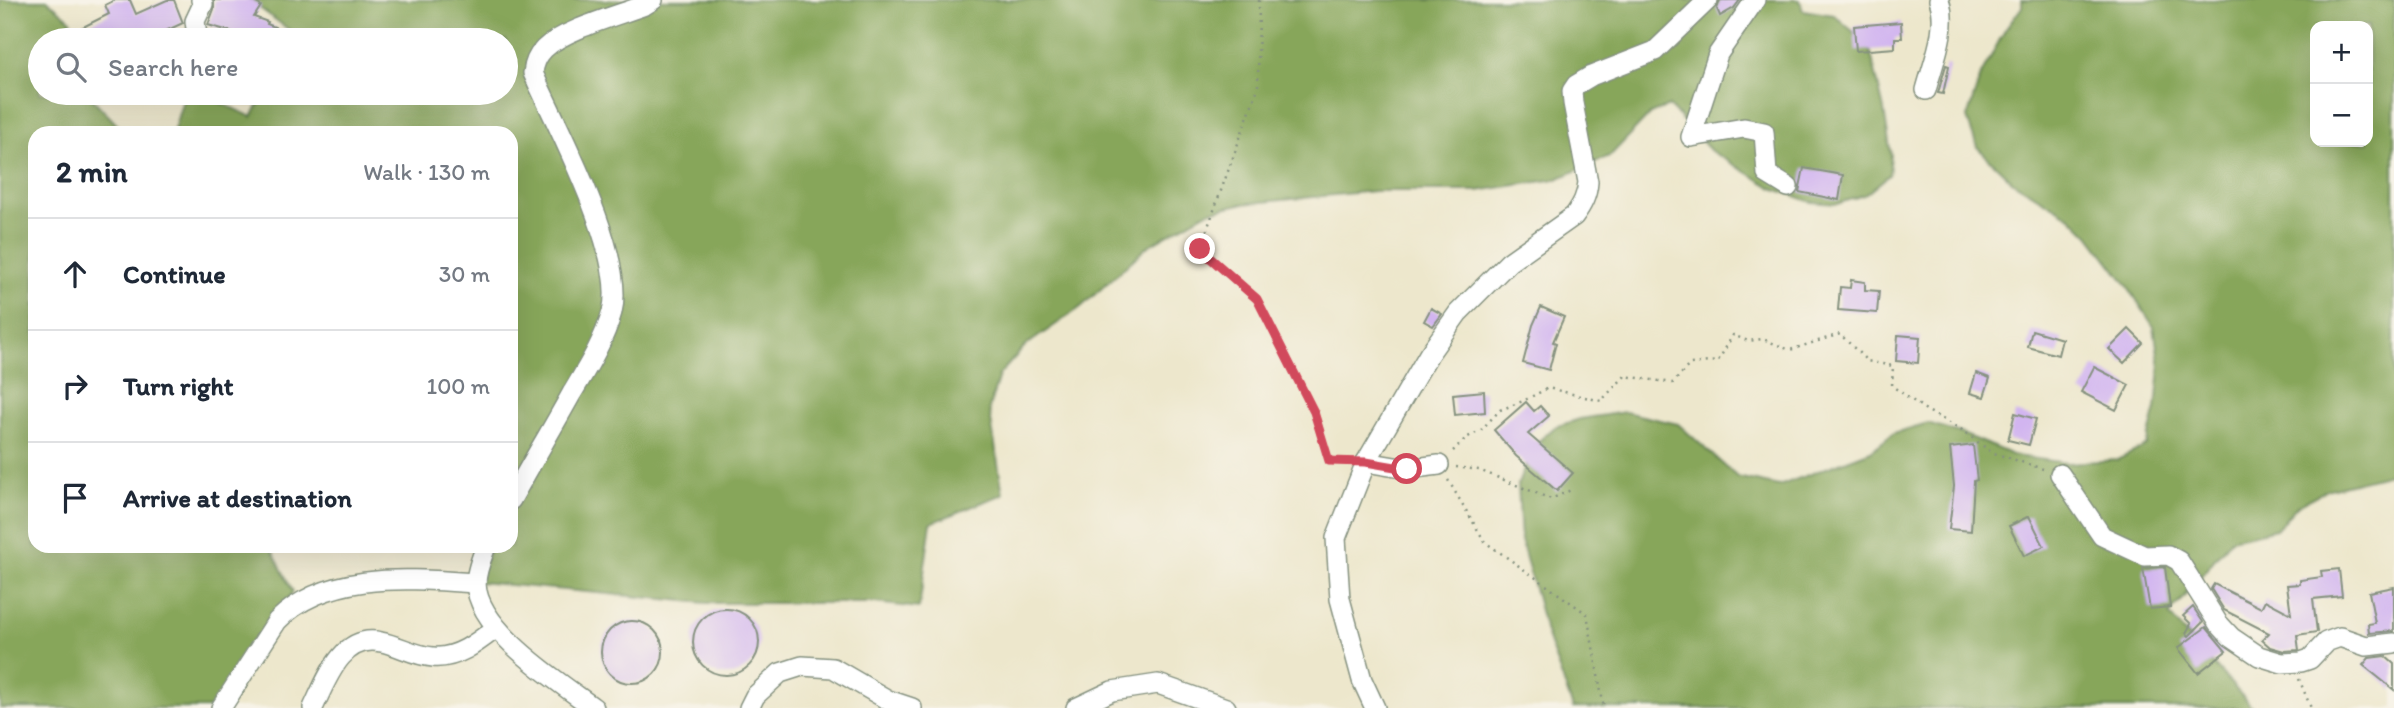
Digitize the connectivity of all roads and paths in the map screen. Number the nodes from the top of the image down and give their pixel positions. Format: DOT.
graph roads {
  1 [pos="201,0"];
  2 [pos="653,0"];
  3 [pos="1259,0"];
  4 [pos="1708,0"];
  5 [pos="1755,0"];
  6 [pos="1939,0"];
  7 [pos="196,28"];
  8 [pos="1926,90"];
  9 [pos="1788,187"];
  10 [pos="1366,462"];
  11 [pos="1439,465"];
  12 [pos="2060,474"];
  13 [pos="518,487"];
  14 [pos="1571,490"];
  15 [pos="484,553"];
  16 [pos="476,583"];
  17 [pos="496,628"];
  18 [pos="2394,643"];
  19 [pos="2292,662"];
  20 [pos="220,708"];
  21 [pos="313,708"];
  22 [pos="594,708"];
  23 [pos="750,708"];
  24 [pos="912,708"];
  25 [pos="1076,708"];
  26 [pos="1226,708"];
  27 [pos="1375,708"];
  28 [pos="1604,708"];
  29 [pos="2311,708"];
  1 -- 7 [label="street"];
  2 -- 13 [label="street"];
  3 -- 10 [label="path"];
  4 -- 10 [label="street"];
  5 -- 9 [label="street"];
  6 -- 8 [label="street"];
  10 -- 11 [label="street"];
  10 -- 27 [label="street"];
  11 -- 12 [label="path"];
  11 -- 14 [label="path"];
  11 -- 28 [label="path"];
  12 -- 19 [label="street"];
  15 -- 16 [label="street"];
  16 -- 17 [label="street"];
  16 -- 20 [label="street"];
  17 -- 21 [label="street"];
  17 -- 22 [label="street"];
  18 -- 19 [label="street"];
  19 -- 29 [label="path"];
  23 -- 24 [label="street"];
  25 -- 26 [label="street"];
}
